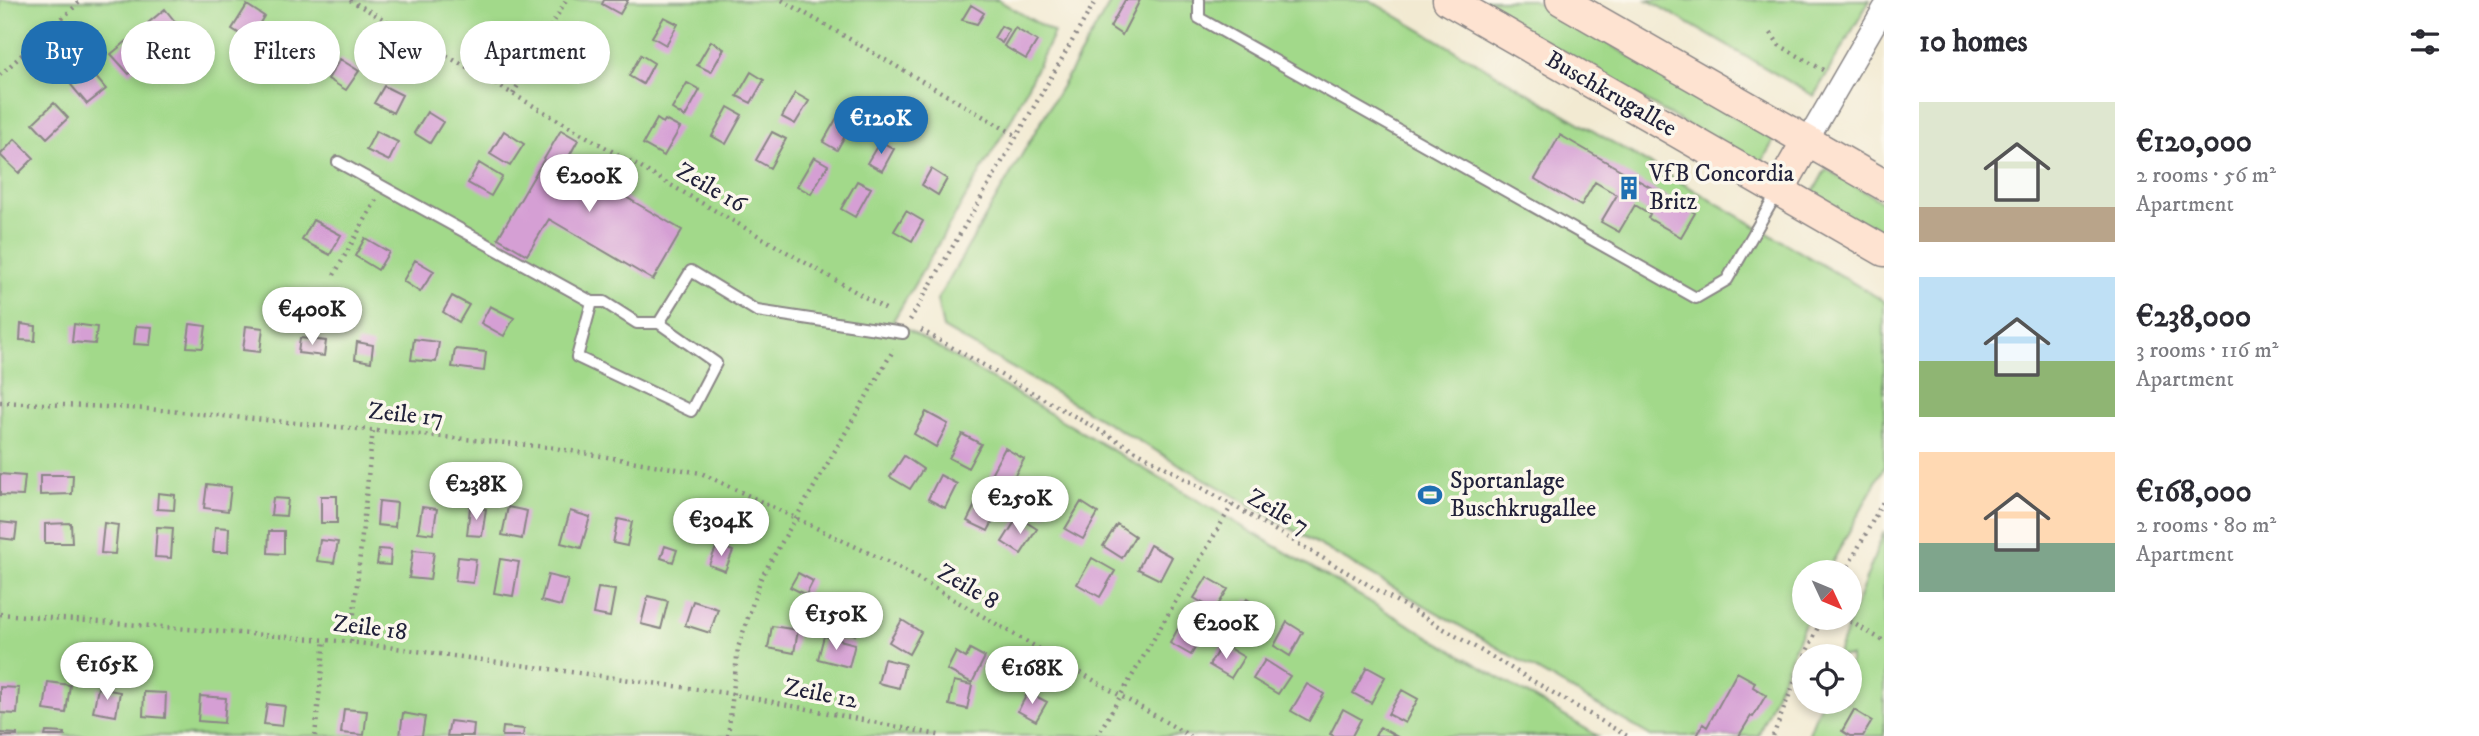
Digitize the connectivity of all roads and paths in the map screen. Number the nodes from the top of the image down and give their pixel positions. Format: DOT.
graph roads {
  1 [pos="82,0"];
  2 [pos="350,0"];
  3 [pos="566,0"];
  4 [pos="782,0"];
  5 [pos="1096,0"];
  6 [pos="1199,0"];
  7 [pos="1448,0"];
  8 [pos="1561,0"];
  9 [pos="1884,8"];
  10 [pos="1771,33"];
  11 [pos="0,75"];
  12 [pos="1842,81"];
  13 [pos="513,94"];
  14 [pos="1017,136"];
  15 [pos="1807,141"];
  16 [pos="338,162"];
  17 [pos="1884,185"];
  18 [pos="383,187"];
  19 [pos="1779,190"];
  20 [pos="1884,251"];
  21 [pos="334,275"];
  22 [pos="592,302"];
  23 [pos="659,323"];
  24 [pos="906,328"];
  25 [pos="0,402"];
  26 [pos="373,429"];
  27 [pos="1884,499"];
  28 [pos="1232,505"];
  29 [pos="796,517"];
  30 [pos="1851,560"];
  31 [pos="0,614"];
  32 [pos="1862,628"];
  33 [pos="325,639"];
  34 [pos="1884,641"];
  35 [pos="351,642"];
  36 [pos="1792,689"];
  37 [pos="733,694"];
  38 [pos="1121,695"];
  39 [pos="315,736"];
  40 [pos="728,736"];
  41 [pos="943,736"];
  42 [pos="1097,736"];
  43 [pos="1190,736"];
  44 [pos="1627,736"];
  45 [pos="1773,736"];
  1 -- 11 [label="path"];
  2 -- 13 [label="path, Zeile 16"];
  3 -- 13 [label="path"];
  4 -- 14 [label="path"];
  5 -- 14 [label="path"];
  6 -- 19 [label="lane"];
  7 -- 19 [label="main road, Buschkrugallee"];
  8 -- 15 [label="main road"];
  9 -- 12 [label="street"];
  10 -- 12 [label="path"];
  12 -- 15 [label="street"];
  13 -- 24 [label="path, Zeile 16"];
  14 -- 24 [label="path"];
  15 -- 17 [label="main road"];
  15 -- 19 [label="main road"];
  16 -- 18 [label="lane"];
  18 -- 21 [label="path"];
  18 -- 22 [label="lane"];
  19 -- 20 [label="main road, Buschkrugallee"];
  22 -- 23 [label="lane"];
  22 -- 23 [label="lane"];
  23 -- 24 [label="lane"];
  24 -- 28 [label="path, Zeile 7"];
  24 -- 29 [label="path"];
  25 -- 26 [label="path, Zeile 17"];
  26 -- 29 [label="path, Zeile 17"];
  26 -- 35 [label="path"];
  27 -- 30 [label="path"];
  28 -- 38 [label="path"];
  28 -- 44 [label="path, Zeile 7"];
  29 -- 37 [label="path"];
  29 -- 38 [label="path, Zeile 8"];
  31 -- 33 [label="path, Zeile 18"];
  32 -- 34 [label="path"];
  33 -- 35 [label="path, Zeile 18"];
  33 -- 39 [label="path"];
  35 -- 37 [label="path, Zeile 18"];
  36 -- 45 [label="path"];
  37 -- 40 [label="path"];
  37 -- 41 [label="path, Zeile 12"];
  38 -- 42 [label="path"];
  38 -- 43 [label="path, Zeile 8"];
}
